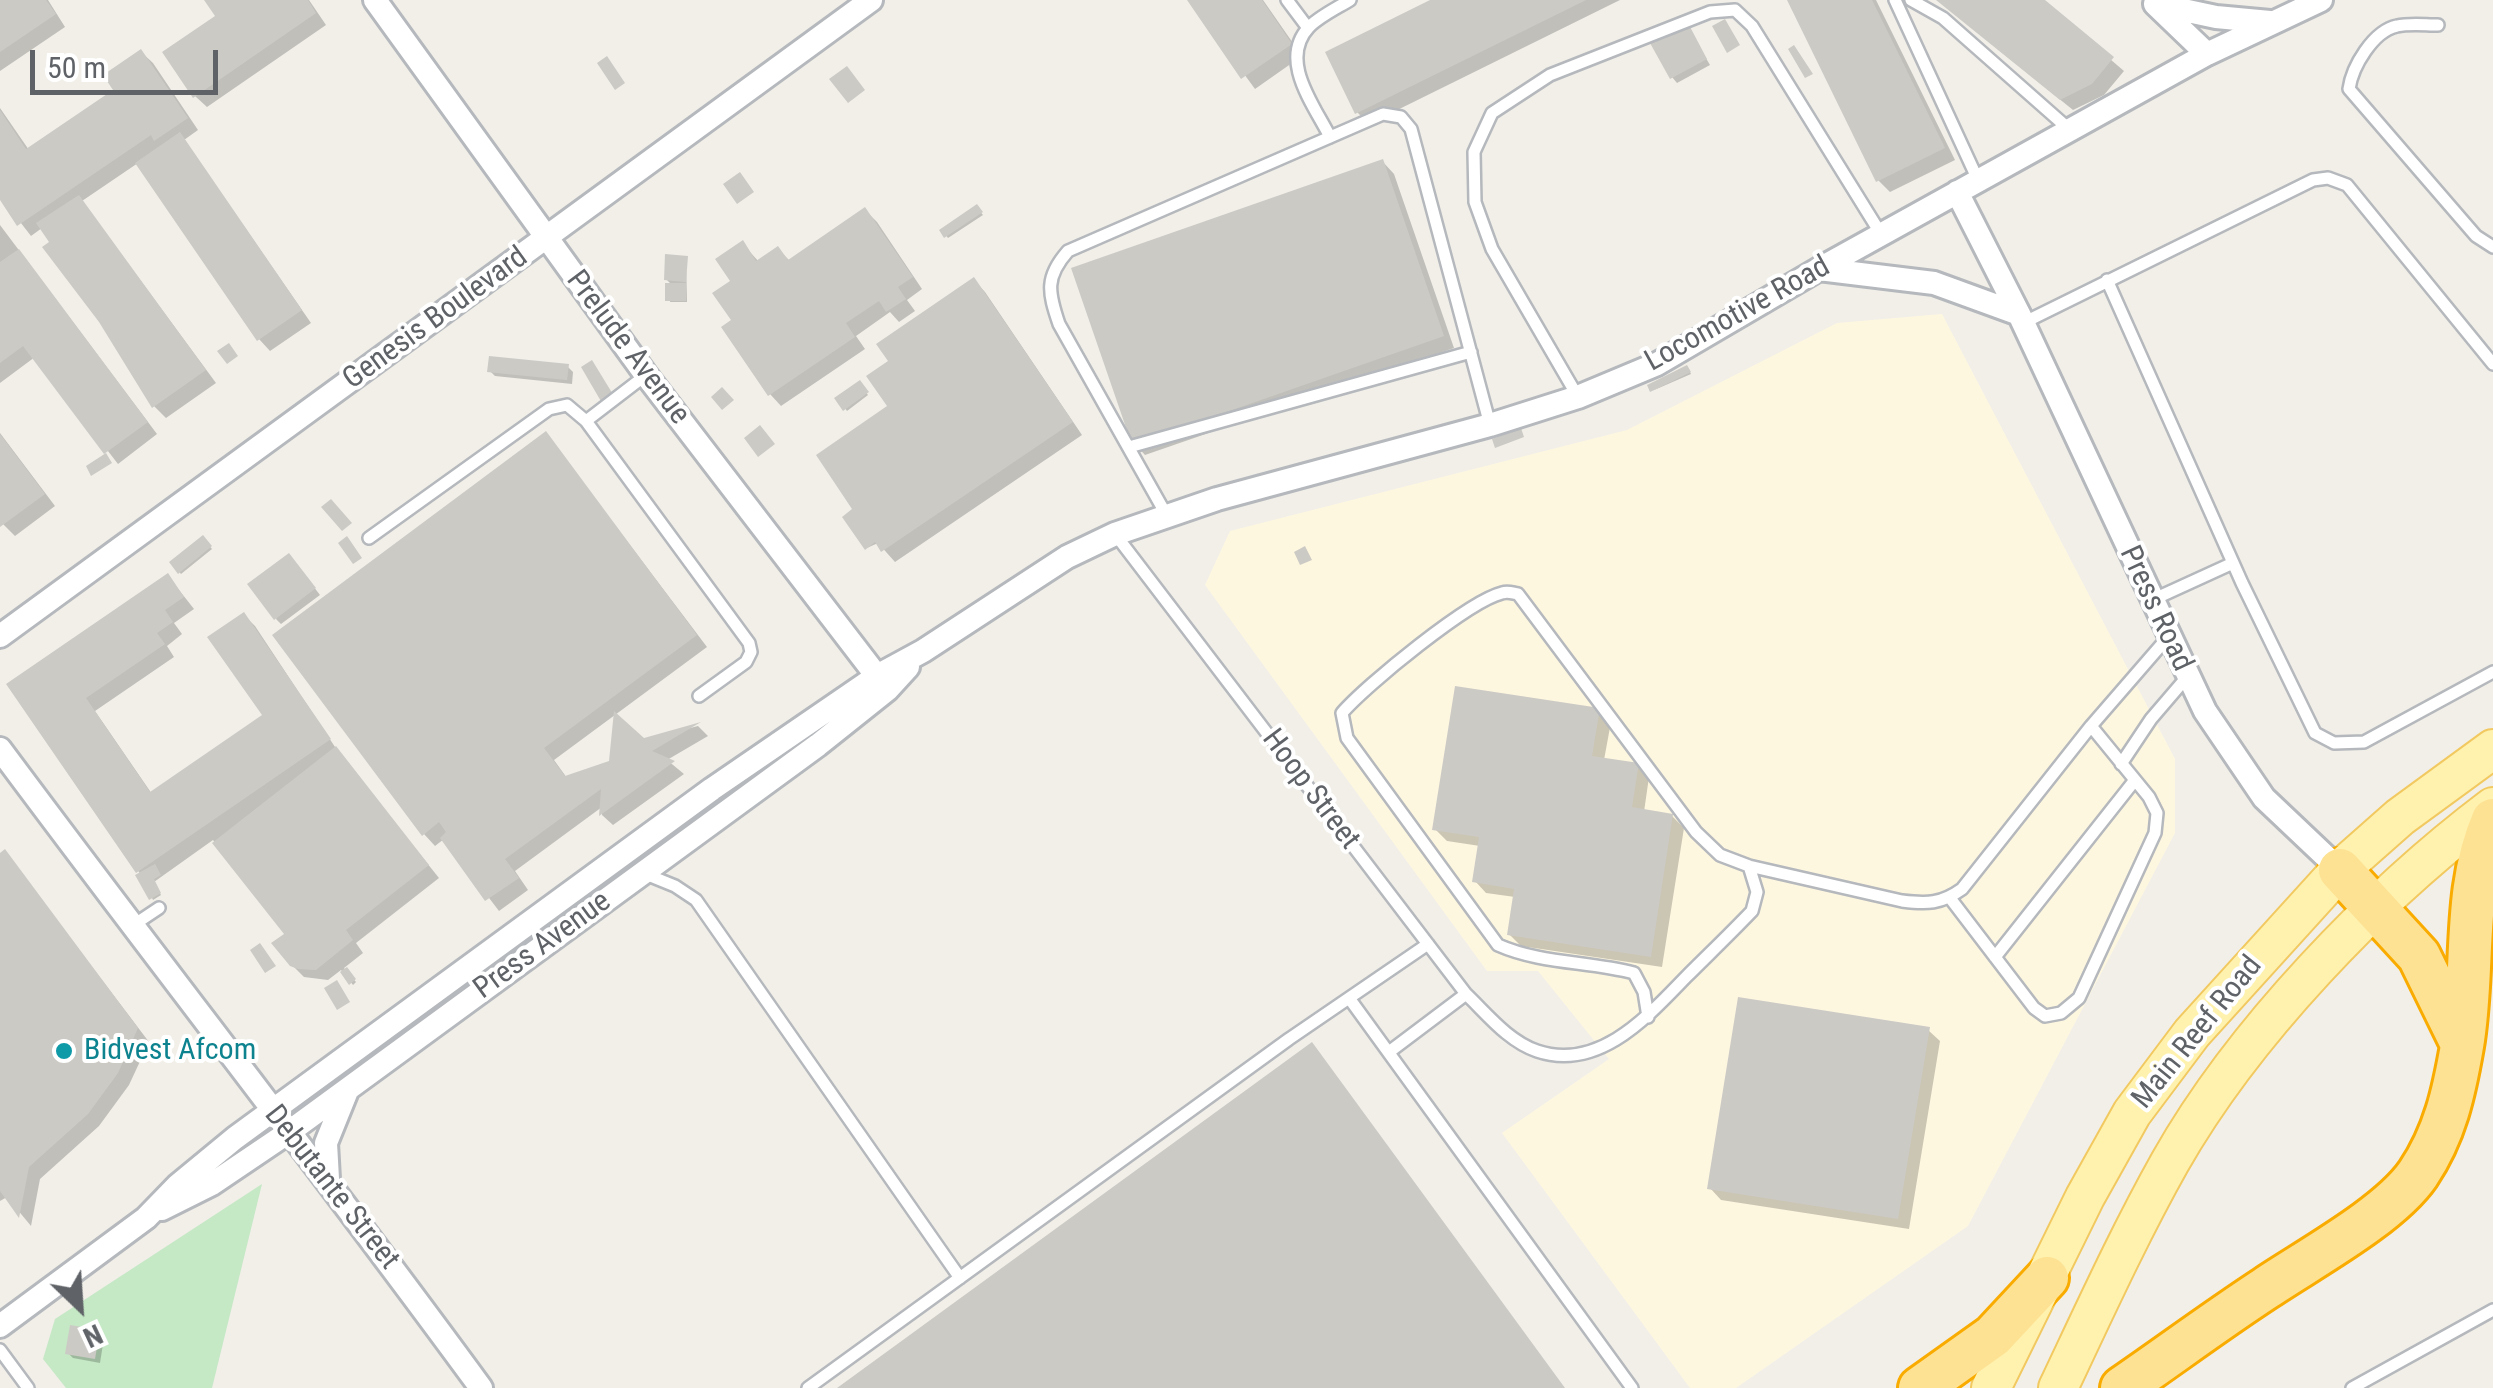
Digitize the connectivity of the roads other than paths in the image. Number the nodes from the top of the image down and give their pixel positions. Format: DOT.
graph roads {
  1 [pos="375,0"];
  2 [pos="871,0"];
  3 [pos="1287,0"];
  4 [pos="1350,0"];
  5 [pos="1895,0"];
  6 [pos="1911,0"];
  7 [pos="2321,0"];
  8 [pos="2152,2"];
  9 [pos="2274,22"];
  10 [pos="2438,25"];
  11 [pos="1308,28"];
  12 [pos="2207,54"];
  13 [pos="2070,130"];
  14 [pos="1330,137"];
  15 [pos="1978,180"];
  16 [pos="1957,192"];
  17 [pos="1881,234"];
  18 [pos="547,239"];
  19 [pos="2493,247"];
  20 [pos="1818,269"];
  21 [pos="2106,280"];
  22 [pos="2021,319"];
  23 [pos="1471,352"];
  24 [pos="2493,364"];
  25 [pos="646,375"];
  26 [pos="1578,397"];
  27 [pos="586,421"];
  28 [pos="1490,425"];
  29 [pos="1129,448"];
  30 [pos="1167,516"];
  31 [pos="1115,534"];
  32 [pos="368,538"];
  33 [pos="2233,563"];
  34 [pos="2152,600"];
  35 [pos="0,636"];
  36 [pos="2169,636"];
  37 [pos="2493,672"];
  38 [pos="2187,676"];
  39 [pos="882,683"];
  40 [pos="699,696"];
  41 [pos="2090,726"];
  42 [pos="0,749"];
  43 [pos="2493,749"];
  44 [pos="2121,764"];
  45 [pos="2135,780"];
  46 [pos="712,789"];
  47 [pos="2493,808"];
  48 [pos="726,811"];
  49 [pos="2493,820"];
  50 [pos="1749,866"];
  51 [pos="2340,870"];
  52 [pos="642,873"];
  53 [pos="1950,898"];
  54 [pos="159,908"];
  55 [pos="2376,908"];
  56 [pos="132,926"];
  57 [pos="1428,944"];
  58 [pos="1995,957"];
  59 [pos="1466,994"];
  60 [pos="1349,998"];
  61 [pos="1648,1017"];
  62 [pos="2462,1044"];
  63 [pos="1390,1052"];
  64 [pos="348,1088"];
  65 [pos="272,1111"];
  66 [pos="289,1132"];
  67 [pos="257,1155"];
  68 [pos="328,1179"];
  69 [pos="146,1218"];
  70 [pos="960,1278"];
  71 [pos="2047,1278"];
  72 [pos="2493,1310"];
  73 [pos="0,1326"];
  74 [pos="0,1350"];
  75 [pos="2130,1382"];
  76 [pos="477,1386"];
  77 [pos="28,1388"];
  78 [pos="808,1388"];
  79 [pos="1632,1388"];
  80 [pos="1920,1388"];
  81 [pos="1991,1388"];
  82 [pos="2058,1388"];
  83 [pos="2352,1388"];
  1 -- 18 [label="street, Prelude Avenue"];
  2 -- 18 [label="street, Genesis Boulevard"];
  3 -- 11 [label="lane"];
  4 -- 11 [label="lane"];
  5 -- 15 [label="lane"];
  6 -- 13 [label="lane"];
  7 -- 9 [label="street, Locomotive Road"];
  8 -- 9 [label="street"];
  8 -- 12 [label="street"];
  9 -- 12 [label="street, Locomotive Road"];
  10 -- 19 [label="lane"];
  11 -- 14 [label="lane"];
  12 -- 13 [label="street, Locomotive Road"];
  13 -- 15 [label="street, Locomotive Road"];
  14 -- 23 [label="lane"];
  14 -- 29 [label="lane"];
  15 -- 16 [label="street, Locomotive Road"];
  16 -- 17 [label="street, Locomotive Road"];
  16 -- 22 [label="street, Press Road"];
  17 -- 20 [label="street, Locomotive Road"];
  17 -- 26 [label="lane"];
  18 -- 25 [label="street, Prelude Avenue"];
  18 -- 35 [label="street, Genesis Boulevard"];
  20 -- 22 [label="street"];
  20 -- 26 [label="street, Locomotive Road"];
  21 -- 22 [label="lane"];
  21 -- 24 [label="lane"];
  21 -- 33 [label="lane"];
  22 -- 34 [label="street, Press Road"];
  23 -- 28 [label="lane"];
  23 -- 29 [label="lane"];
  25 -- 27 [label="lane"];
  25 -- 39 [label="street, Prelude Avenue"];
  26 -- 28 [label="street, Locomotive Road"];
  27 -- 32 [label="lane"];
  27 -- 40 [label="lane"];
  28 -- 30 [label="street, Locomotive Road"];
  29 -- 30 [label="lane"];
  30 -- 31 [label="street, Locomotive Road"];
  31 -- 39 [label="street, Press Avenue"];
  31 -- 57 [label="lane, Hoop Street"];
  33 -- 34 [label="lane"];
  33 -- 37 [label="lane"];
  34 -- 36 [label="street, Press Road"];
  36 -- 38 [label="street, Press Road"];
  36 -- 41 [label="lane"];
  38 -- 44 [label="lane"];
  38 -- 51 [label="street, Press Road"];
  39 -- 46 [label="street, Press Avenue"];
  39 -- 48 [label="street, Press Avenue"];
  41 -- 44 [label="lane"];
  41 -- 53 [label="lane"];
  42 -- 56 [label="street, Debutante Street"];
  43 -- 51 [label="main road, Main Reef Road"];
  44 -- 45 [label="lane"];
  45 -- 58 [label="lane"];
  45 -- 58 [label="lane"];
  46 -- 48 [label="street"];
  46 -- 65 [label="street, Press Avenue"];
  47 -- 55 [label="main road, Main Reef Road"];
  48 -- 52 [label="street, Press Avenue"];
  49 -- 62 [label="highway"];
  50 -- 53 [label="lane"];
  50 -- 61 [label="lane"];
  50 -- 61 [label="lane"];
  51 -- 55 [label="highway"];
  51 -- 71 [label="main road, Main Reef Road"];
  52 -- 64 [label="street, Press Avenue"];
  52 -- 70 [label="lane"];
  53 -- 58 [label="lane"];
  54 -- 56 [label="lane"];
  55 -- 62 [label="highway"];
  55 -- 82 [label="main road, Main Reef Road"];
  56 -- 65 [label="street, Debutante Street"];
  57 -- 59 [label="lane, Hoop Street"];
  57 -- 60 [label="lane"];
  59 -- 61 [label="lane, Hoop Street"];
  59 -- 63 [label="lane"];
  60 -- 63 [label="lane"];
  60 -- 70 [label="lane"];
  62 -- 75 [label="highway"];
  63 -- 79 [label="lane"];
  64 -- 66 [label="street, Press Avenue"];
  64 -- 68 [label="street"];
  65 -- 66 [label="street, Debutante Street"];
  65 -- 69 [label="street, Press Avenue"];
  66 -- 67 [label="street, Press Avenue"];
  66 -- 68 [label="street, Debutante Street"];
  67 -- 68 [label="street"];
  67 -- 69 [label="street, Press Avenue"];
  68 -- 76 [label="street, Debutante Street"];
  69 -- 73 [label="street, Press Avenue"];
  70 -- 78 [label="lane"];
  71 -- 80 [label="highway"];
  71 -- 81 [label="main road, Main Reef Road"];
  72 -- 83 [label="lane"];
  74 -- 77 [label="lane"];
}
